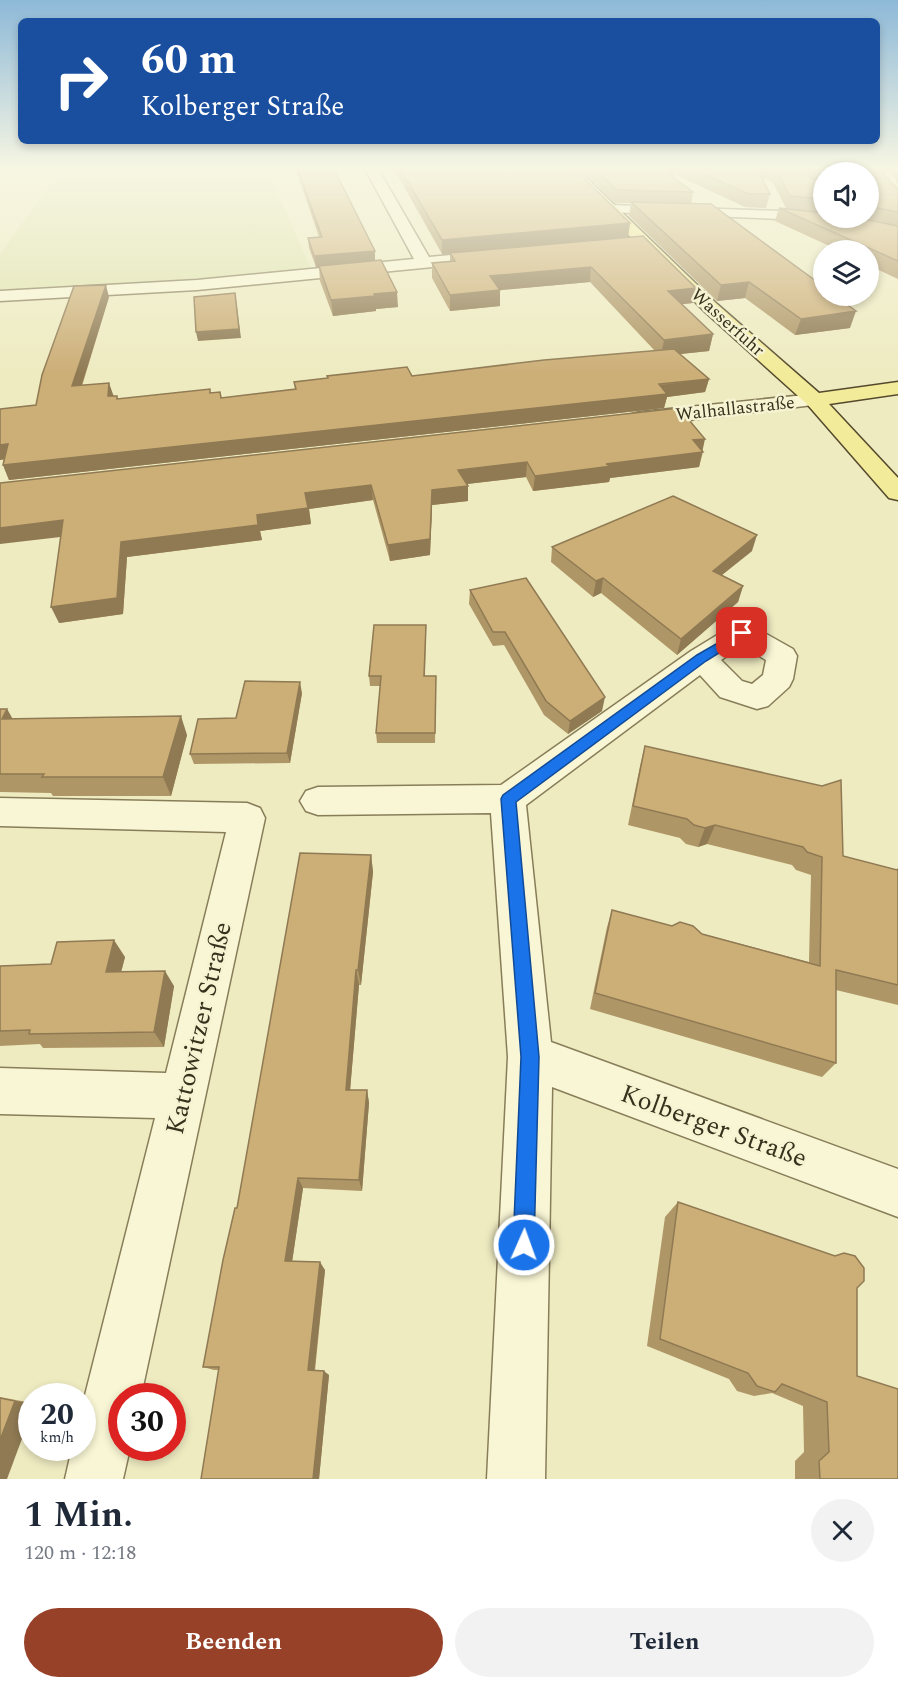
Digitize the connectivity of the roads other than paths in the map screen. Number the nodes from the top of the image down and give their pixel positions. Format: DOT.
graph roads {
  1 [pos="409,236"];
  2 [pos="636,236"];
  3 [pos="643,243"];
  4 [pos="620,245"];
  5 [pos="516,254"];
  6 [pos="424,263"];
  7 [pos="0,296"];
  8 [pos="898,388"];
  9 [pos="814,400"];
  10 [pos="623,421"];
  11 [pos="898,493"];
  12 [pos="702,658"];
  13 [pos="508,799"];
  14 [pos="318,801"];
  15 [pos="0,812"];
  16 [pos="530,1057"];
  17 [pos="0,1090"];
  18 [pos="183,1096"];
  19 [pos="898,1193"];
  20 [pos="94,1479"];
  21 [pos="516,1479"];
  1 -- 6 [label="street"];
  2 -- 3 [label="main road, Wasserfuhr"];
  3 -- 4 [label="street"];
  3 -- 9 [label="main road, Wasserfuhr"];
  5 -- 6 [label="street"];
  6 -- 7 [label="street"];
  8 -- 9 [label="main road, Walhallastraße"];
  9 -- 10 [label="street, Walhallastraße"];
  9 -- 11 [label="main road, Wasserfuhr"];
  12 -- 13 [label="street"];
  13 -- 14 [label="street"];
  13 -- 16 [label="street"];
  15 -- 18 [label="street, Kattowitzer Straße"];
  16 -- 19 [label="street, Kolberger Straße"];
  16 -- 21 [label="street"];
  17 -- 18 [label="street"];
  18 -- 20 [label="street, Kattowitzer Straße"];
}
